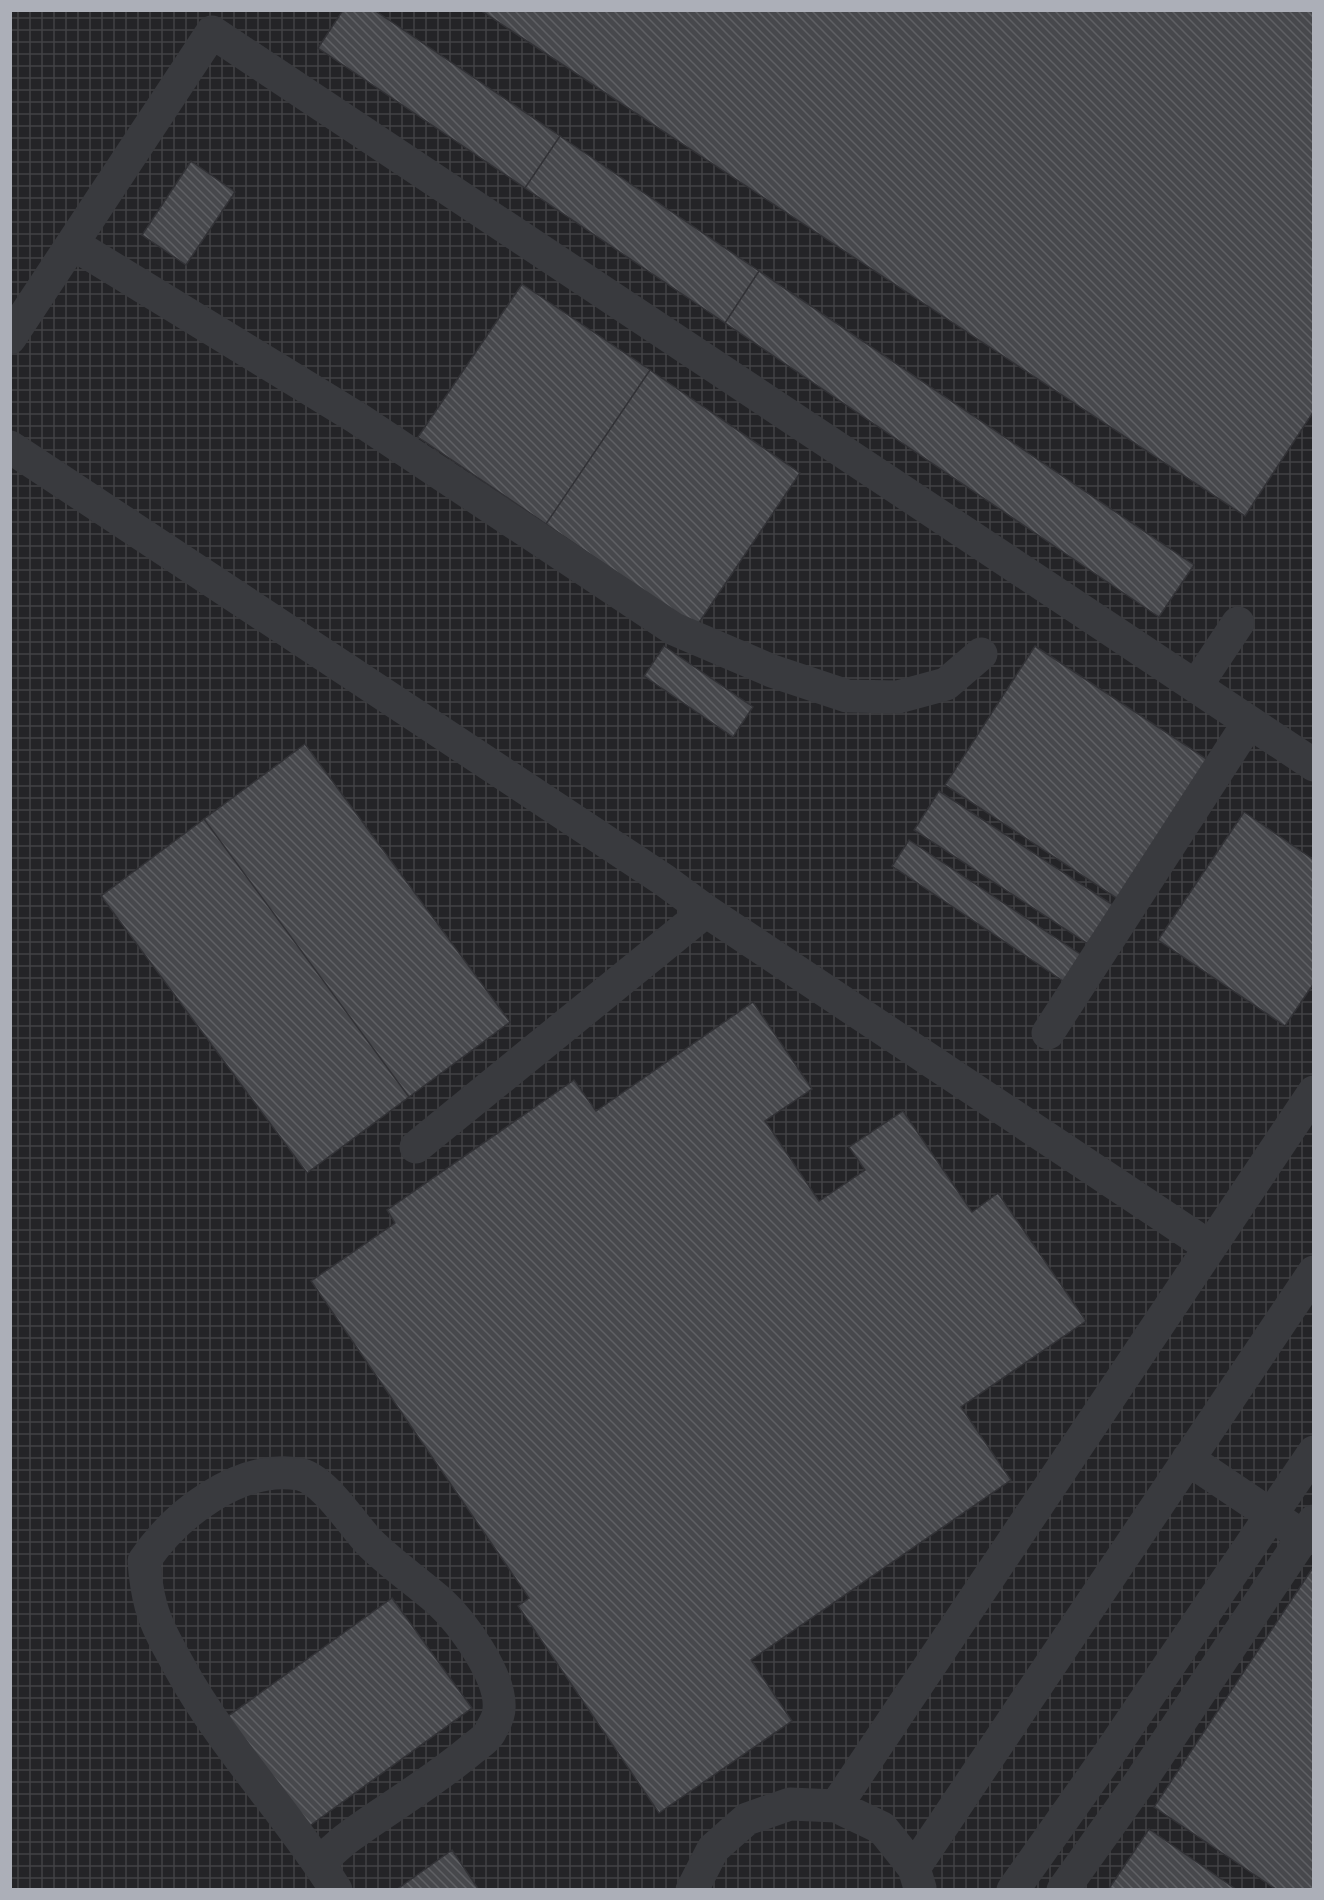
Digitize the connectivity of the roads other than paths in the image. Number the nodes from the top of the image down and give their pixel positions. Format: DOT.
graph roads {
  1 [pos="219,21"];
  2 [pos="73,244"];
  3 [pos="10,338"];
  4 [pos="10,447"];
  5 [pos="1238,623"];
  6 [pos="981,654"];
  7 [pos="1196,686"];
  8 [pos="1249,722"];
  9 [pos="1310,755"];
  10 [pos="706,910"];
  11 [pos="1048,1033"];
  12 [pos="1314,1092"];
  13 [pos="416,1147"];
  14 [pos="1210,1247"];
  15 [pos="1314,1272"];
  16 [pos="1314,1452"];
  17 [pos="1188,1459"];
  18 [pos="1270,1515"];
  19 [pos="1310,1534"];
  20 [pos="1188,1637"];
  21 [pos="1222,1660"];
  22 [pos="1107,1757"];
  23 [pos="1140,1782"];
  24 [pos="836,1806"];
  25 [pos="327,1876"];
  26 [pos="918,1879"];
  27 [pos="692,1890"];
  28 [pos="1013,1890"];
  29 [pos="1063,1890"];
  1 -- 2 [label="lane"];
  1 -- 7 [label="lane"];
  2 -- 3 [label="lane"];
  2 -- 6 [label="lane"];
  4 -- 10 [label="lane"];
  5 -- 7 [label="lane"];
  7 -- 8 [label="lane"];
  8 -- 9 [label="lane"];
  8 -- 11 [label="lane"];
  10 -- 13 [label="lane"];
  10 -- 14 [label="lane"];
  12 -- 14 [label="lane"];
  14 -- 24 [label="lane"];
  15 -- 17 [label="lane"];
  16 -- 18 [label="lane"];
  17 -- 18 [label="lane"];
  17 -- 26 [label="lane"];
  18 -- 19 [label="lane"];
  18 -- 20 [label="lane"];
  19 -- 21 [label="lane"];
  20 -- 21 [label="lane"];
  20 -- 22 [label="lane"];
  21 -- 23 [label="lane"];
  22 -- 23 [label="lane"];
  22 -- 28 [label="lane"];
  23 -- 29 [label="lane"];
  24 -- 26 [label="lane"];
  24 -- 27 [label="lane"];
  25 -- 25 [label="lane"];
}
